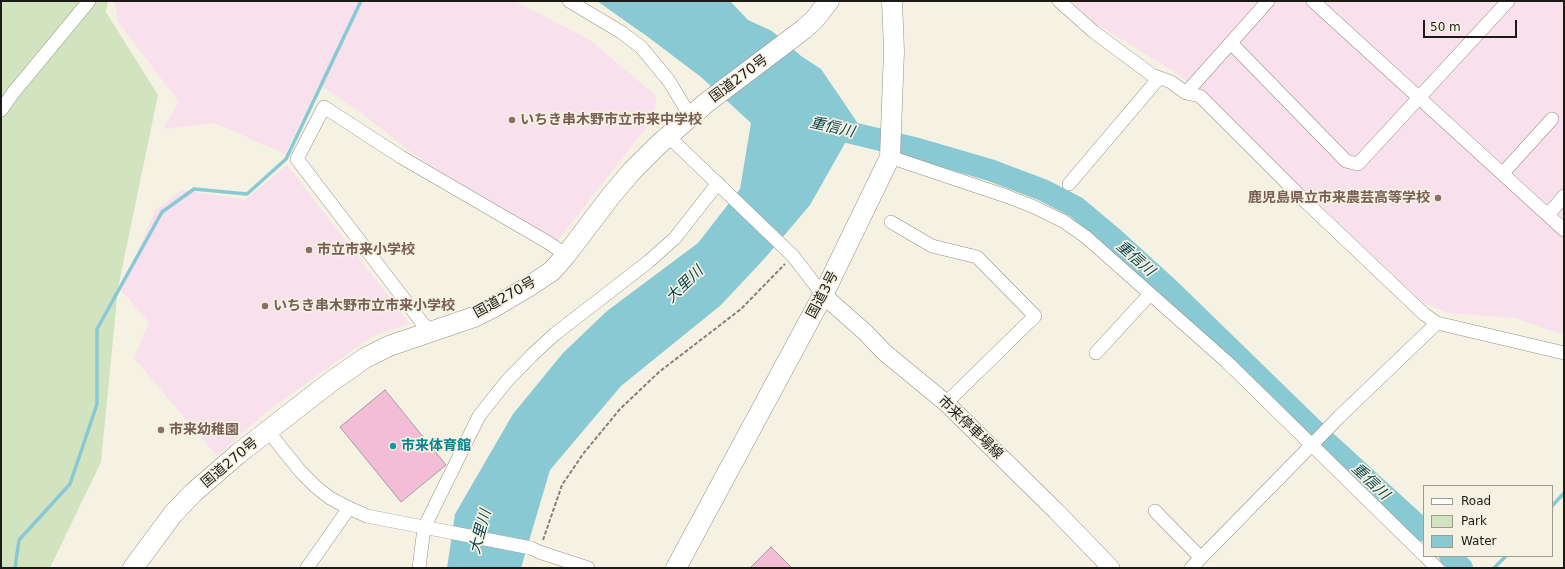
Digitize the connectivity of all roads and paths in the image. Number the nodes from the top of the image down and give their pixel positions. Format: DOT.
graph roads {
  1 [pos="89,1"];
  2 [pos="569,1"];
  3 [pos="828,1"];
  4 [pos="892,1"];
  5 [pos="1059,1"];
  6 [pos="1268,1"];
  7 [pos="1313,1"];
  8 [pos="1508,1"];
  9 [pos="1231,42"];
  10 [pos="1159,78"];
  11 [pos="1186,93"];
  12 [pos="1419,96"];
  13 [pos="1,110"];
  14 [pos="690,116"];
  15 [pos="1552,119"];
  16 [pos="668,136"];
  17 [pos="890,157"];
  18 [pos="1503,173"];
  19 [pos="1069,184"];
  20 [pos="720,185"];
  21 [pos="1564,196"];
  22 [pos="1548,214"];
  23 [pos="891,222"];
  24 [pos="1564,230"];
  25 [pos="790,253"];
  26 [pos="566,255"];
  27 [pos="1150,294"];
  28 [pos="824,295"];
  29 [pos="1437,323"];
  30 [pos="430,333"];
  31 [pos="1096,353"];
  32 [pos="1564,354"];
  33 [pos="946,403"];
  34 [pos="268,432"];
  35 [pos="1311,446"];
  36 [pos="349,508"];
  37 [pos="1155,511"];
  38 [pos="430,528"];
  39 [pos="535,550"];
  40 [pos="1423,555"];
  41 [pos="1425,557"];
  42 [pos="1201,558"];
  43 [pos="133,568"];
  44 [pos="307,568"];
  45 [pos="419,568"];
  46 [pos="588,568"];
  47 [pos="676,568"];
  48 [pos="1111,568"];
  49 [pos="1191,568"];
  50 [pos="1437,568"];
  1 -- 13 [label="street"];
  2 -- 14 [label="street"];
  3 -- 14 [label="highway, 国道270号"];
  4 -- 17 [label="highway, 国道3号"];
  5 -- 10 [label="street"];
  6 -- 9 [label="street"];
  7 -- 12 [label="street"];
  8 -- 12 [label="street"];
  9 -- 11 [label="street"];
  9 -- 12 [label="street"];
  10 -- 11 [label="street"];
  10 -- 19 [label="street"];
  11 -- 29 [label="street"];
  12 -- 18 [label="street"];
  14 -- 16 [label="highway, 国道270号"];
  15 -- 18 [label="street"];
  16 -- 20 [label="street"];
  16 -- 26 [label="highway, 国道270号"];
  17 -- 27 [label="street"];
  17 -- 28 [label="highway, 国道3号"];
  18 -- 22 [label="street"];
  20 -- 25 [label="street"];
  20 -- 38 [label="street"];
  21 -- 22 [label="street"];
  22 -- 24 [label="street"];
  23 -- 33 [label="street"];
  25 -- 28 [label="street"];
  25 -- 39 [label="path"];
  26 -- 30 [label="highway, 国道270号"];
  26 -- 30 [label="street"];
  27 -- 31 [label="street"];
  27 -- 35 [label="street"];
  28 -- 33 [label="main road, 市来停車場線"];
  28 -- 47 [label="highway, 国道3号"];
  29 -- 32 [label="street"];
  29 -- 35 [label="street"];
  30 -- 34 [label="highway, 国道270号"];
  33 -- 48 [label="main road, 市来停車場線"];
  34 -- 36 [label="street"];
  34 -- 43 [label="highway, 国道270号"];
  35 -- 40 [label="street"];
  35 -- 42 [label="street"];
  36 -- 38 [label="street"];
  36 -- 44 [label="street"];
  37 -- 42 [label="street"];
  38 -- 39 [label="street"];
  38 -- 45 [label="street"];
  39 -- 46 [label="street"];
  41 -- 50 [label="street"];
  42 -- 49 [label="street"];
}
